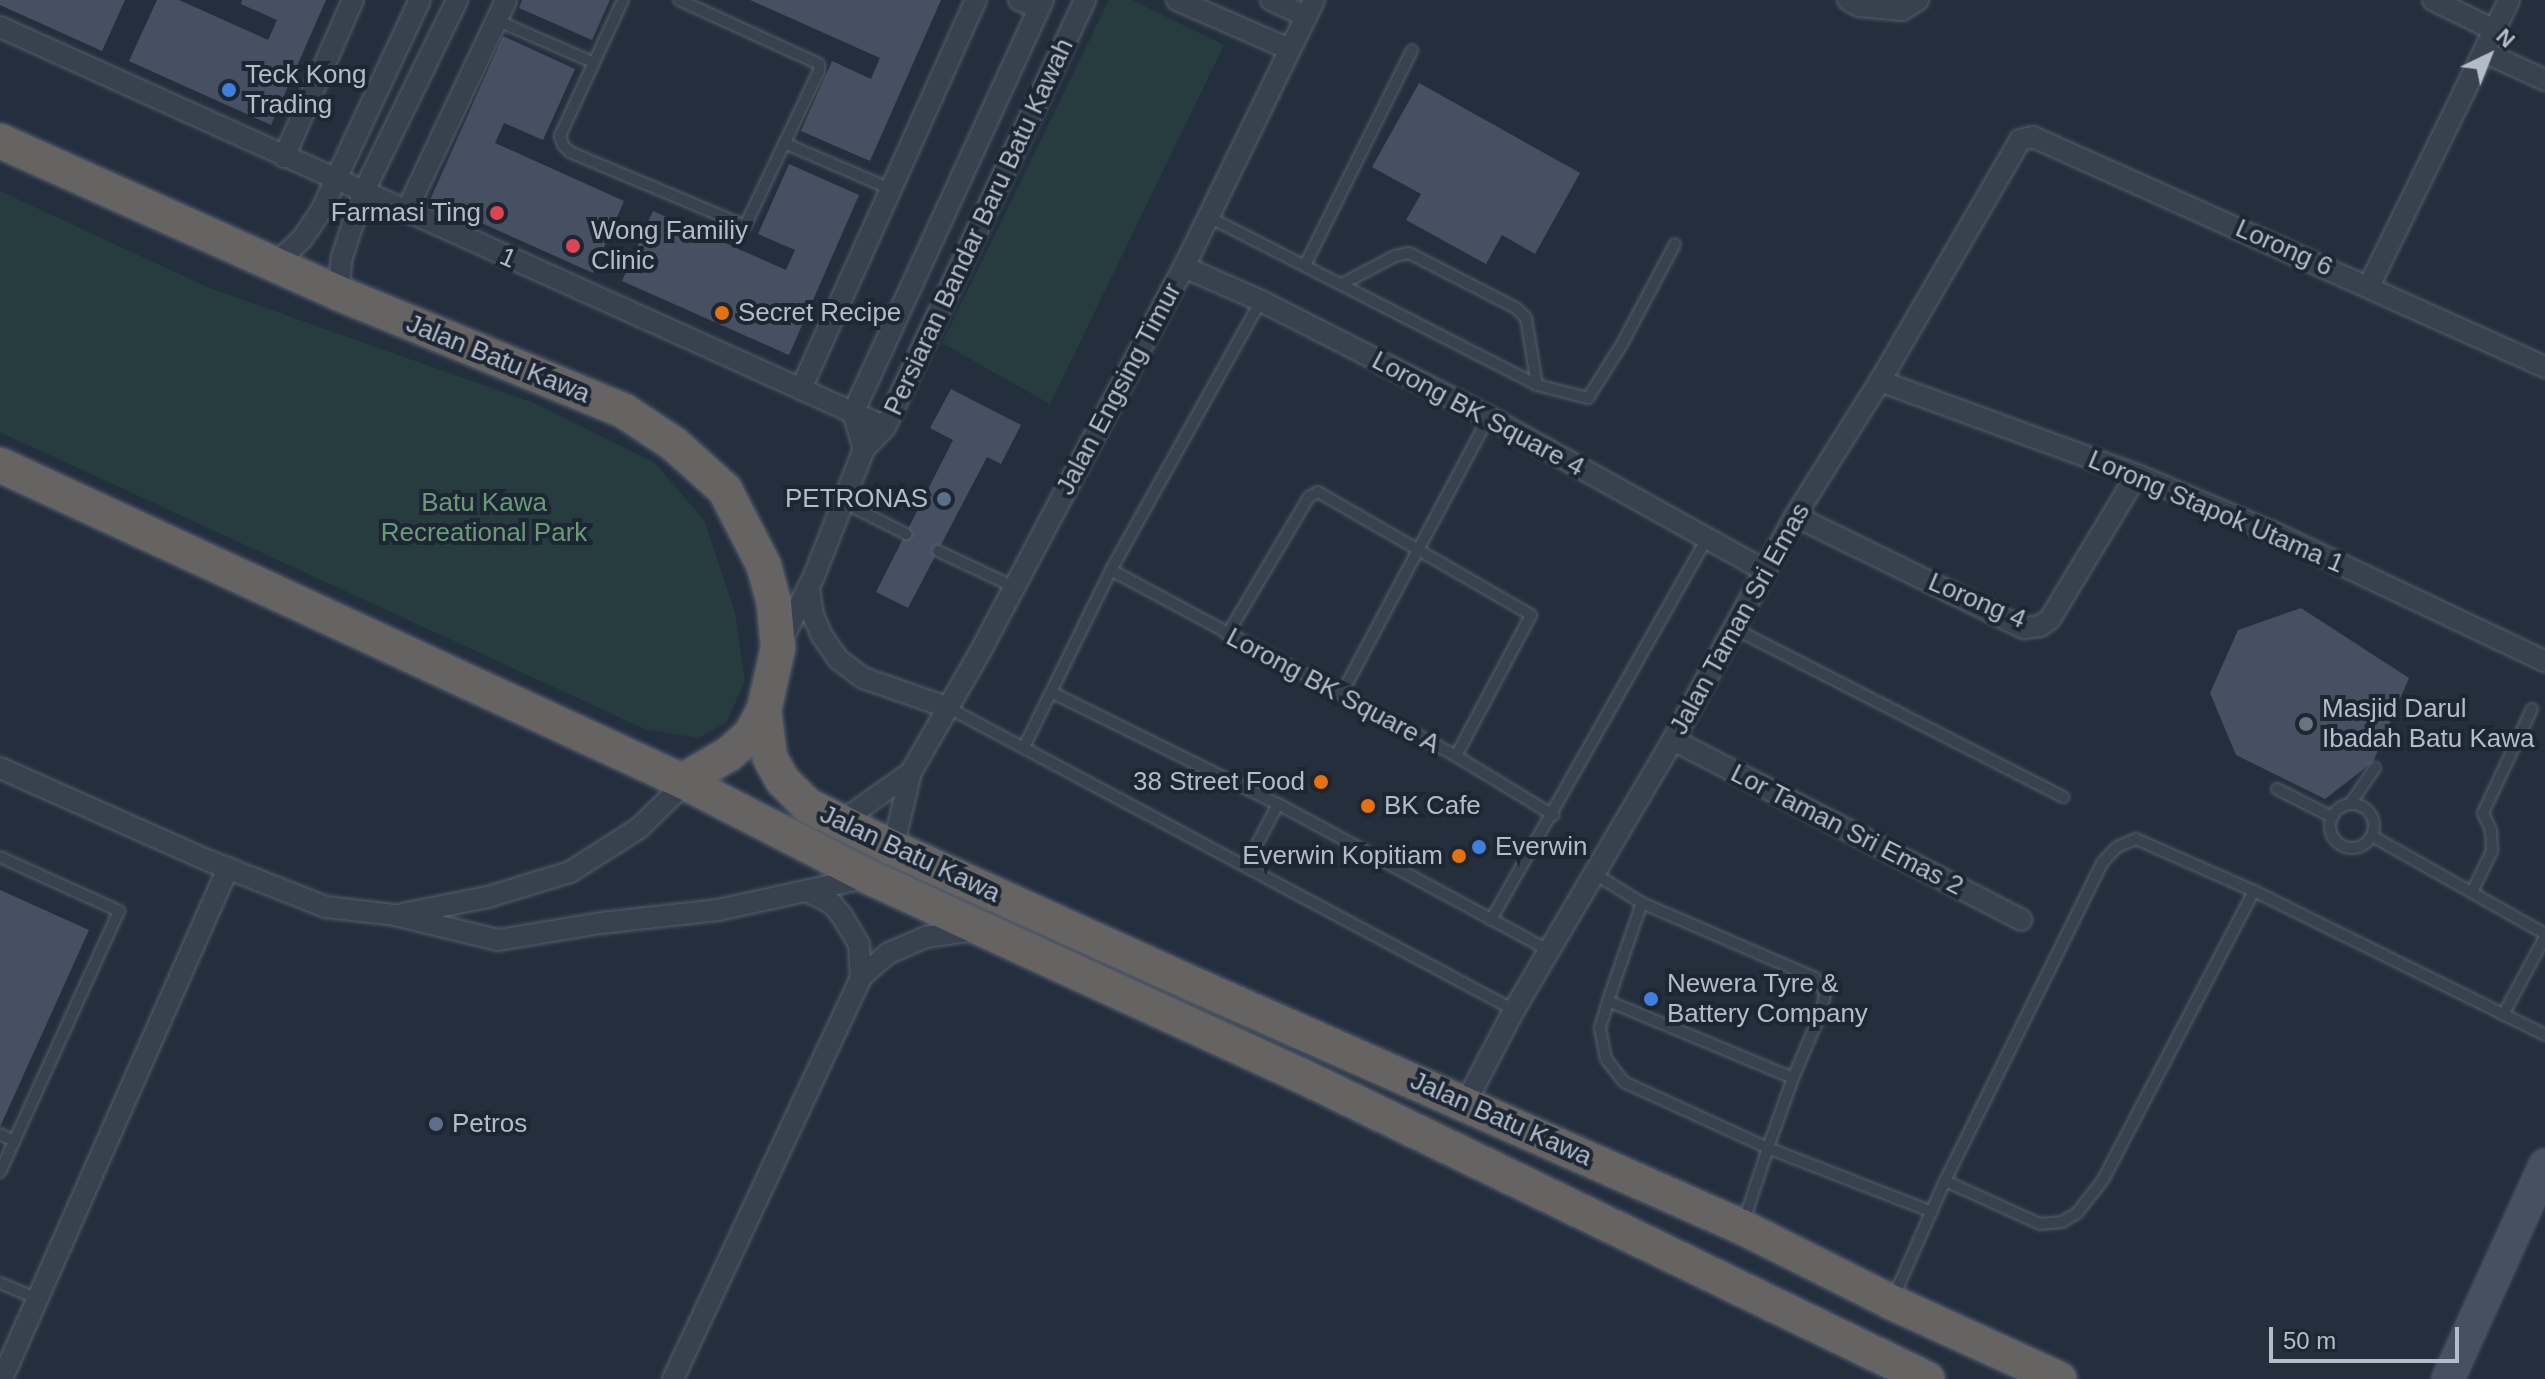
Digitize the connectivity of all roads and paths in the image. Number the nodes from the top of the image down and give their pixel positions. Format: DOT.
graph roads {
  1 [pos="353,0"];
  2 [pos="420,0"];
  3 [pos="457,0"];
  4 [pos="506,0"];
  5 [pos="623,0"];
  6 [pos="679,0"];
  7 [pos="976,0"];
  8 [pos="1019,0"];
  9 [pos="1085,0"];
  10 [pos="1177,0"];
  11 [pos="1271,0"];
  12 [pos="1848,0"];
  13 [pos="1918,0"];
  14 [pos="2433,0"];
  15 [pos="2509,0"];
  16 [pos="1041,4"];
  17 [pos="1310,8"];
  18 [pos="496,20"];
  19 [pos="0,27"];
  20 [pos="2494,30"];
  21 [pos="1289,49"];
  22 [pos="1412,50"];
  23 [pos="2484,52"];
  24 [pos="592,62"];
  25 [pos="2545,80"];
  26 [pos="2020,140"];
  27 [pos="0,141"];
  28 [pos="784,143"];
  29 [pos="284,157"];
  30 [pos="337,181"];
  31 [pos="891,189"];
  32 [pos="363,193"];
  33 [pos="406,212"];
  34 [pos="1209,217"];
  35 [pos="1675,244"];
  36 [pos="274,265"];
  37 [pos="1305,265"];
  38 [pos="1184,267"];
  39 [pos="1342,284"];
  40 [pos="2369,286"];
  41 [pos="338,293"];
  42 [pos="1261,301"];
  43 [pos="2545,367"];
  44 [pos="1880,381"];
  45 [pos="1537,385"];
  46 [pos="801,389"];
  47 [pos="853,413"];
  48 [pos="1489,417"];
  49 [pos="885,427"];
  50 [pos="864,449"];
  51 [pos="0,465"];
  52 [pos="2137,475"];
  53 [pos="843,502"];
  54 [pos="1795,516"];
  55 [pos="906,534"];
  56 [pos="1707,538"];
  57 [pos="1418,547"];
  58 [pos="938,551"];
  59 [pos="1111,570"];
  60 [pos="1766,571"];
  61 [pos="1014,587"];
  62 [pos="809,588"];
  63 [pos="1735,629"];
  64 [pos="1227,635"];
  65 [pos="778,648"];
  66 [pos="2545,661"];
  67 [pos="1053,693"];
  68 [pos="1341,695"];
  69 [pos="949,708"];
  70 [pos="2532,709"];
  71 [pos="764,710"];
  72 [pos="1673,740"];
  73 [pos="1024,747"];
  74 [pos="1456,756"];
  75 [pos="0,768"];
  76 [pos="2375,768"];
  77 [pos="911,772"];
  78 [pos="682,781"];
  79 [pos="2277,789"];
  80 [pos="2064,797"];
  81 [pos="1278,804"];
  82 [pos="2350,804"];
  83 [pos="1553,815"];
  84 [pos="2332,817"];
  85 [pos="841,822"];
  86 [pos="2372,836"];
  87 [pos="893,848"];
  88 [pos="0,857"];
  89 [pos="1246,865"];
  90 [pos="228,868"];
  91 [pos="1595,874"];
  92 [pos="869,877"];
  93 [pos="807,891"];
  94 [pos="2254,891"];
  95 [pos="2472,892"];
  96 [pos="1642,903"];
  97 [pos="394,915"];
  98 [pos="1491,920"];
  99 [pos="2021,920"];
  100 [pos="983,929"];
  101 [pos="2545,935"];
  102 [pos="1550,951"];
  103 [pos="861,977"];
  104 [pos="1608,1001"];
  105 [pos="1514,1010"];
  106 [pos="2503,1015"];
  107 [pos="2545,1035"];
  108 [pos="1793,1078"];
  109 [pos="1466,1102"];
  110 [pos="0,1134"];
  111 [pos="14,1141"];
  112 [pos="1768,1148"];
  113 [pos="2545,1165"];
  114 [pos="0,1172"];
  115 [pos="1945,1181"];
  116 [pos="1932,1212"];
  117 [pos="1742,1227"];
  118 [pos="0,1283"];
  119 [pos="38,1299"];
  120 [pos="1891,1302"];
  121 [pos="2453,1375"];
  122 [pos="2,1379"];
  123 [pos="673,1379"];
  124 [pos="1927,1379"];
  125 [pos="2059,1379"];
  1 -- 29 [label="street"];
  2 -- 30 [label="street"];
  3 -- 32 [label="street"];
  4 -- 18 [label="street"];
  5 -- 24 [label="lane"];
  6 -- 28 [label="lane"];
  7 -- 31 [label="street"];
  8 -- 16 [label="street"];
  9 -- 49 [label="street, Persiaran Bandar Baru Batu Kawah"];
  10 -- 21 [label="street"];
  11 -- 17 [label="street"];
  12 -- 13 [label="street"];
  14 -- 20 [label="street"];
  15 -- 20 [label="street"];
  16 -- 47 [label="street, Persiaran Bandar Baru Batu Kawah"];
  17 -- 21 [label="street, Jalan Engsing Timur"];
  18 -- 24 [label="lane"];
  18 -- 33 [label="street"];
  19 -- 29 [label="street, 1"];
  20 -- 23 [label="street"];
  21 -- 34 [label="street, Jalan Engsing Timur"];
  22 -- 37 [label="lane"];
  23 -- 25 [label="street"];
  23 -- 40 [label="street"];
  24 -- 28 [label="lane"];
  26 -- 40 [label="street, Lorong 6"];
  26 -- 44 [label="street, Jalan Taman Sri Emas"];
  27 -- 36 [label="highway, Jalan Batu Kawa"];
  28 -- 31 [label="lane"];
  29 -- 30 [label="street, 1"];
  30 -- 32 [label="street, 1"];
  30 -- 36 [label="street"];
  31 -- 46 [label="street"];
  32 -- 33 [label="street, 1"];
  32 -- 41 [label="street"];
  33 -- 46 [label="street, 1"];
  34 -- 37 [label="lane"];
  34 -- 38 [label="street, Jalan Engsing Timur"];
  35 -- 45 [label="lane"];
  36 -- 41 [label="highway, Jalan Batu Kawa"];
  37 -- 39 [label="lane"];
  38 -- 42 [label="street, Lorong BK Square 4"];
  38 -- 61 [label="street, Jalan Engsing Timur"];
  39 -- 45 [label="lane"];
  39 -- 45 [label="lane"];
  40 -- 43 [label="street, Lorong 6"];
  41 -- 65 [label="highway, Jalan Batu Kawa"];
  42 -- 48 [label="street, Lorong BK Square 4"];
  42 -- 59 [label="lane"];
  44 -- 52 [label="street, Lorong Stapok Utama 1"];
  44 -- 54 [label="street, Jalan Taman Sri Emas"];
  46 -- 47 [label="street, 1"];
  47 -- 49 [label="street, 1"];
  47 -- 50 [label="street, Persiaran Bandar Baru Batu Kawah"];
  48 -- 56 [label="street, Lorong BK Square 4"];
  48 -- 57 [label="lane"];
  49 -- 50 [label="street, Persiaran Bandar Baru Batu Kawah"];
  50 -- 53 [label="street, Persiaran Bandar Baru Batu Kawah"];
  51 -- 78 [label="highway, Jalan Batu Kawa"];
  52 -- 54 [label="street, Lorong 4"];
  52 -- 66 [label="street, Lorong Stapok Utama 1"];
  53 -- 55 [label="lane"];
  53 -- 62 [label="street, Persiaran Bandar Baru Batu Kawah"];
  54 -- 60 [label="street, Jalan Taman Sri Emas"];
  56 -- 60 [label="street, Lorong BK Square 4"];
  56 -- 83 [label="lane"];
  57 -- 64 [label="lane"];
  57 -- 68 [label="lane"];
  57 -- 74 [label="lane"];
  58 -- 61 [label="lane"];
  59 -- 64 [label="lane, Lorong BK Square A"];
  59 -- 67 [label="lane"];
  60 -- 63 [label="street, Jalan Taman Sri Emas"];
  61 -- 69 [label="street, Jalan Engsing Timur"];
  62 -- 65 [label="street, Persiaran Bandar Baru Batu Kawah"];
  62 -- 69 [label="street"];
  63 -- 72 [label="street, Jalan Taman Sri Emas"];
  63 -- 80 [label="lane"];
  64 -- 68 [label="lane, Lorong BK Square A"];
  65 -- 71 [label="highway, Jalan Batu Kawa"];
  67 -- 73 [label="lane"];
  67 -- 81 [label="lane"];
  68 -- 74 [label="lane, Lorong BK Square A"];
  69 -- 73 [label="lane"];
  69 -- 77 [label="street, Jalan Engsing Timur"];
  70 -- 95 [label="lane"];
  71 -- 78 [label="highway"];
  71 -- 85 [label="highway, Jalan Batu Kawa"];
  72 -- 91 [label="street, Jalan Taman Sri Emas"];
  72 -- 99 [label="street, Lor Taman Sri Emas 2"];
  73 -- 89 [label="lane"];
  74 -- 83 [label="lane, Lorong BK Square A"];
  75 -- 90 [label="street"];
  76 -- 82 [label="lane"];
  77 -- 85 [label="street, Jalan Engsing Timur"];
  77 -- 87 [label="street, Jalan Engsing Timur"];
  78 -- 92 [label="highway, Jalan Batu Kawa"];
  78 -- 97 [label="street"];
  79 -- 84 [label="lane"];
  81 -- 89 [label="lane"];
  81 -- 98 [label="lane"];
  82 -- 84 [label="lane"];
  82 -- 86 [label="lane"];
  83 -- 98 [label="lane"];
  84 -- 86 [label="lane"];
  85 -- 87 [label="highway, Jalan Batu Kawa"];
  86 -- 95 [label="lane"];
  87 -- 109 [label="highway, Jalan Batu Kawa"];
  88 -- 111 [label="lane"];
  89 -- 105 [label="lane"];
  90 -- 97 [label="street"];
  90 -- 119 [label="street"];
  91 -- 96 [label="lane"];
  91 -- 102 [label="street, Jalan Taman Sri Emas"];
  92 -- 93 [label="street"];
  92 -- 100 [label="highway, Jalan Batu Kawa"];
  93 -- 97 [label="street"];
  93 -- 103 [label="street"];
  94 -- 106 [label="lane"];
  94 -- 115 [label="lane"];
  94 -- 115 [label="lane"];
  95 -- 101 [label="lane"];
  96 -- 104 [label="lane"];
  96 -- 108 [label="lane"];
  98 -- 102 [label="lane"];
  100 -- 103 [label="street"];
  100 -- 124 [label="highway, Jalan Batu Kawa"];
  101 -- 106 [label="lane"];
  102 -- 105 [label="street, Jalan Taman Sri Emas"];
  103 -- 123 [label="street"];
  104 -- 108 [label="lane"];
  104 -- 112 [label="lane"];
  105 -- 109 [label="street, Jalan Taman Sri Emas"];
  106 -- 107 [label="lane"];
  108 -- 112 [label="lane"];
  109 -- 117 [label="highway, Jalan Batu Kawa"];
  110 -- 111 [label="lane"];
  111 -- 114 [label="lane"];
  112 -- 116 [label="lane"];
  112 -- 117 [label="lane"];
  113 -- 121 [label="main road"];
  115 -- 116 [label="lane"];
  116 -- 120 [label="lane"];
  117 -- 120 [label="highway, Jalan Batu Kawa"];
  118 -- 119 [label="lane"];
  119 -- 122 [label="street"];
  120 -- 125 [label="highway, Jalan Batu Kawa"];
}
